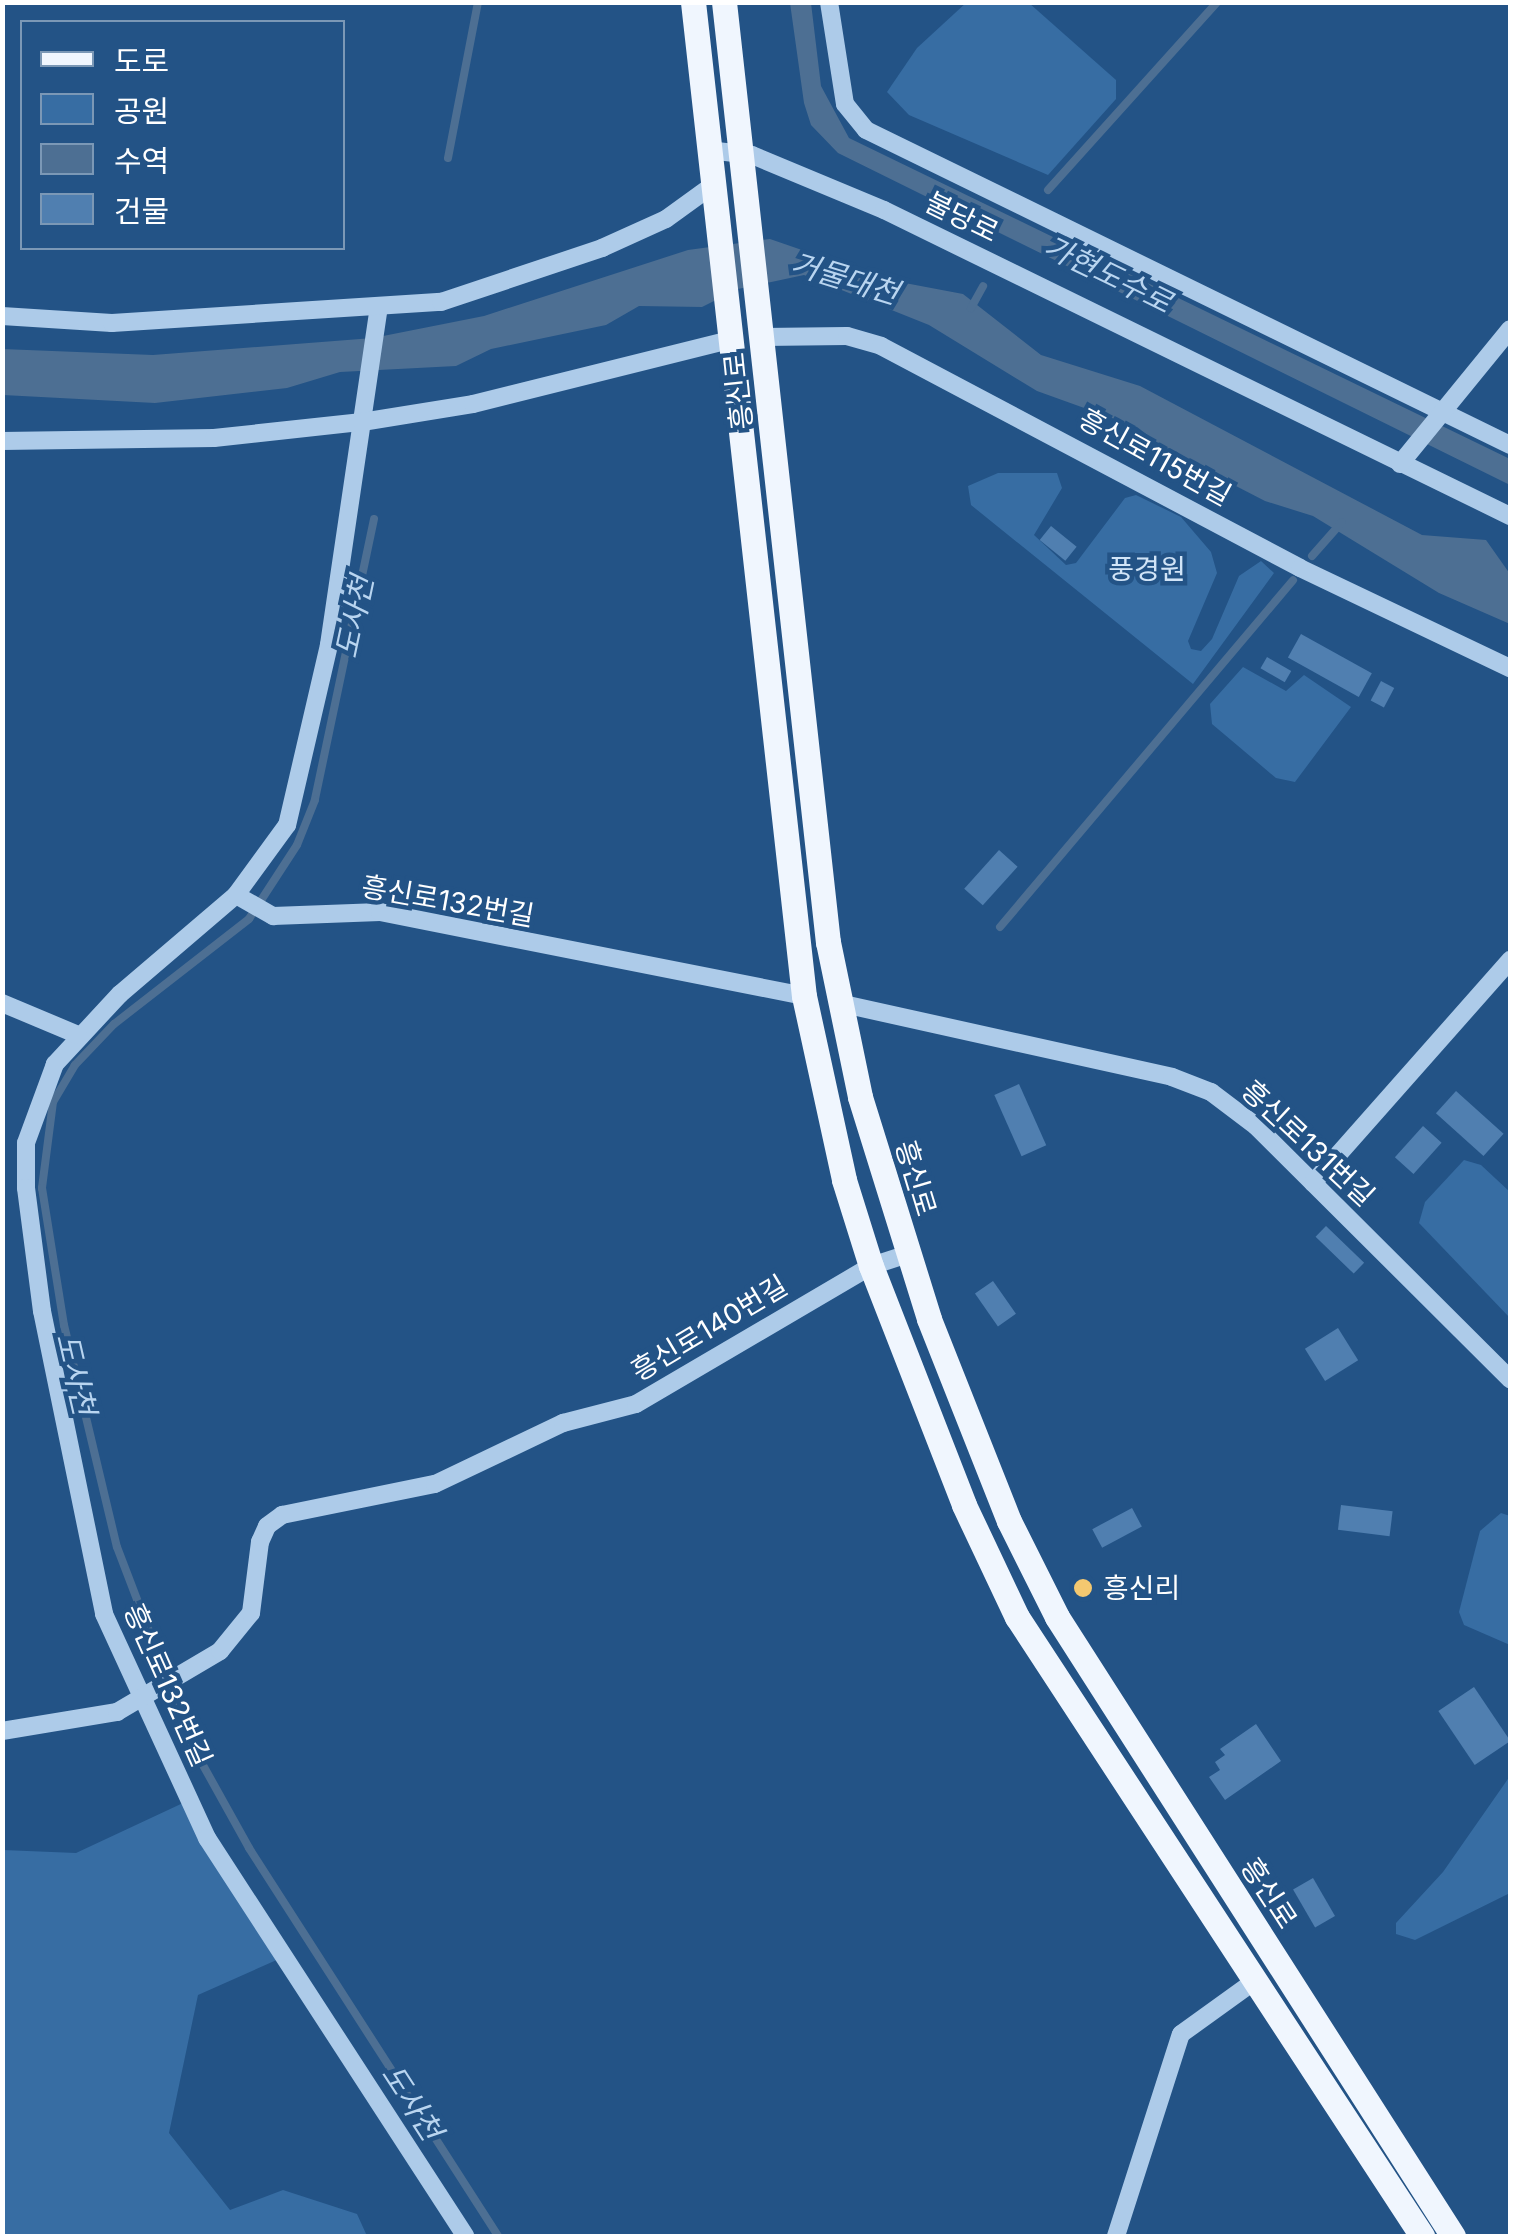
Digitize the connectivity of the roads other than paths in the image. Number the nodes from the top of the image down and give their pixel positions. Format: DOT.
graph roads {
  1 [pos="693,2"];
  2 [pos="724,2"];
  3 [pos="829,2"];
  4 [pos="708,150"];
  5 [pos="740,153"];
  6 [pos="715,197"];
  7 [pos="377,314"];
  8 [pos="2,316"];
  9 [pos="1510,329"];
  10 [pos="761,330"];
  11 [pos="730,333"];
  12 [pos="1442,410"];
  13 [pos="363,412"];
  14 [pos="2,441"];
  15 [pos="1510,444"];
  16 [pos="1400,464"];
  17 [pos="1510,516"];
  18 [pos="1510,668"];
  19 [pos="241,898"];
  20 [pos="1510,960"];
  21 [pos="804,996"];
  22 [pos="2,1003"];
  23 [pos="839,1003"];
  24 [pos="78,1035"];
  25 [pos="1314,1183"];
  26 [pos="908,1254"];
  27 [pos="871,1266"];
  28 [pos="1510,1379"];
  29 [pos="150,1694"];
  30 [pos="2,1731"];
  31 [pos="1253,1982"];
  32 [pos="465,2236"];
  33 [pos="1116,2236"];
  34 [pos="1422,2236"];
  35 [pos="1453,2236"];
  1 -- 4 [label="main road, 흥신로"];
  2 -- 5 [label="main road, 흥신로"];
  3 -- 12 [label="street"];
  4 -- 5 [label="street, 불당로"];
  4 -- 6 [label="main road, 흥신로"];
  5 -- 10 [label="main road, 흥신로"];
  5 -- 16 [label="street, 불당로"];
  6 -- 7 [label="street"];
  6 -- 11 [label="main road, 흥신로"];
  7 -- 8 [label="street"];
  7 -- 13 [label="street"];
  9 -- 12 [label="street"];
  10 -- 18 [label="street, 흥신로115번길"];
  10 -- 23 [label="main road, 흥신로"];
  11 -- 13 [label="street, 흥신로"];
  11 -- 21 [label="main road, 흥신로"];
  12 -- 15 [label="street"];
  12 -- 16 [label="street"];
  13 -- 14 [label="street, 흥신로"];
  13 -- 19 [label="street"];
  16 -- 17 [label="street, 불당로"];
  19 -- 21 [label="street, 흥신로132번길"];
  19 -- 24 [label="street, 흥신로132번길"];
  20 -- 25 [label="street"];
  21 -- 27 [label="main road, 흥신로"];
  22 -- 24 [label="street"];
  23 -- 25 [label="street, 흥신로131번길"];
  23 -- 26 [label="main road, 흥신로"];
  24 -- 29 [label="street, 흥신로132번길"];
  25 -- 28 [label="street, 흥신로131번길"];
  26 -- 27 [label="street, 흥신로140번길"];
  26 -- 35 [label="main road, 흥신로"];
  27 -- 29 [label="street, 흥신로140번길"];
  27 -- 31 [label="main road, 흥신로"];
  29 -- 30 [label="street, 흥신로140번길"];
  29 -- 32 [label="street, 흥신로132번길"];
  31 -- 33 [label="street"];
  31 -- 34 [label="main road, 흥신로"];
}
